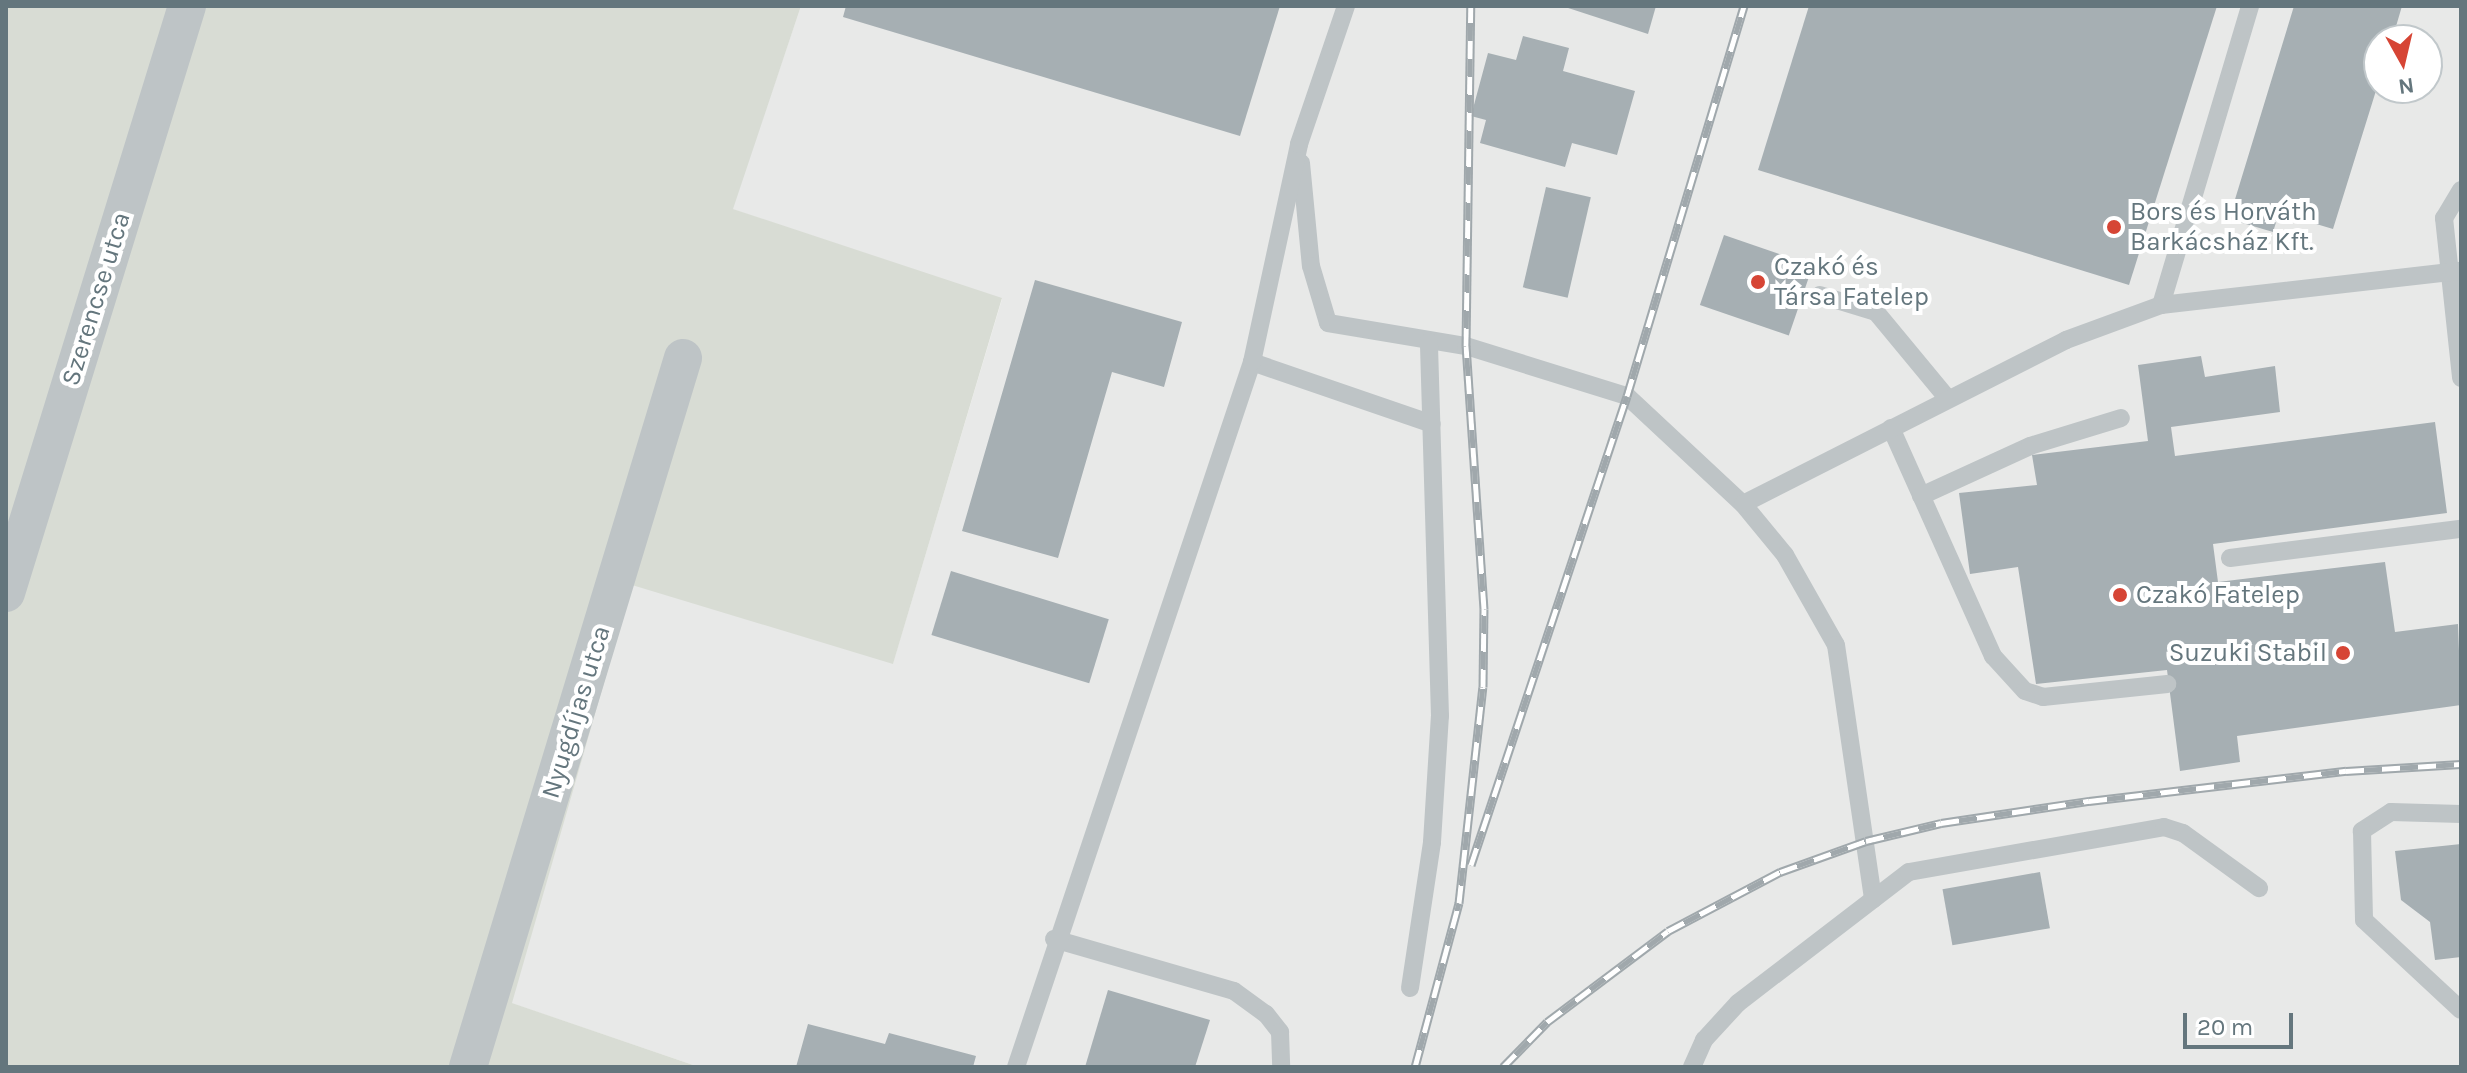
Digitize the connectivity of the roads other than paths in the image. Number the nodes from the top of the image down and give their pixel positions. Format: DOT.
graph roads {
  1 [pos="187,6"];
  2 [pos="1346,6"];
  3 [pos="2250,6"];
  4 [pos="1299,144"];
  5 [pos="2461,190"];
  6 [pos="2454,272"];
  7 [pos="1820,295"];
  8 [pos="2161,305"];
  9 [pos="1429,342"];
  10 [pos="683,358"];
  11 [pos="1252,362"];
  12 [pos="2461,378"];
  13 [pos="1948,399"];
  14 [pos="2121,418"];
  15 [pos="1432,424"];
  16 [pos="1891,428"];
  17 [pos="1921,496"];
  18 [pos="1743,504"];
  19 [pos="2461,529"];
  20 [pos="2230,558"];
  21 [pos="6,593"];
  22 [pos="2167,684"];
  23 [pos="2461,814"];
  24 [pos="2259,888"];
  25 [pos="1873,899"];
  26 [pos="1054,939"];
  27 [pos="1410,988"];
  28 [pos="2461,1010"];
  29 [pos="468,1067"];
  30 [pos="1016,1067"];
  31 [pos="1281,1067"];
  32 [pos="1692,1067"];
  1 -- 21 [label="street, Szerencse utca"];
  2 -- 4 [label="lane"];
  3 -- 8 [label="lane"];
  4 -- 9 [label="lane"];
  4 -- 11 [label="lane"];
  5 -- 6 [label="lane"];
  6 -- 8 [label="lane"];
  6 -- 12 [label="lane"];
  7 -- 13 [label="lane"];
  8 -- 13 [label="lane"];
  9 -- 15 [label="lane"];
  9 -- 18 [label="lane"];
  10 -- 29 [label="street, Nyugdíjas utca"];
  11 -- 15 [label="lane"];
  11 -- 26 [label="lane"];
  13 -- 16 [label="lane"];
  14 -- 17 [label="lane"];
  15 -- 27 [label="lane"];
  16 -- 17 [label="lane"];
  16 -- 18 [label="lane"];
  17 -- 22 [label="lane"];
  18 -- 25 [label="lane"];
  19 -- 20 [label="lane"];
  23 -- 28 [label="lane"];
  24 -- 25 [label="lane"];
  25 -- 32 [label="lane"];
  26 -- 30 [label="lane"];
  26 -- 31 [label="lane"];
}
